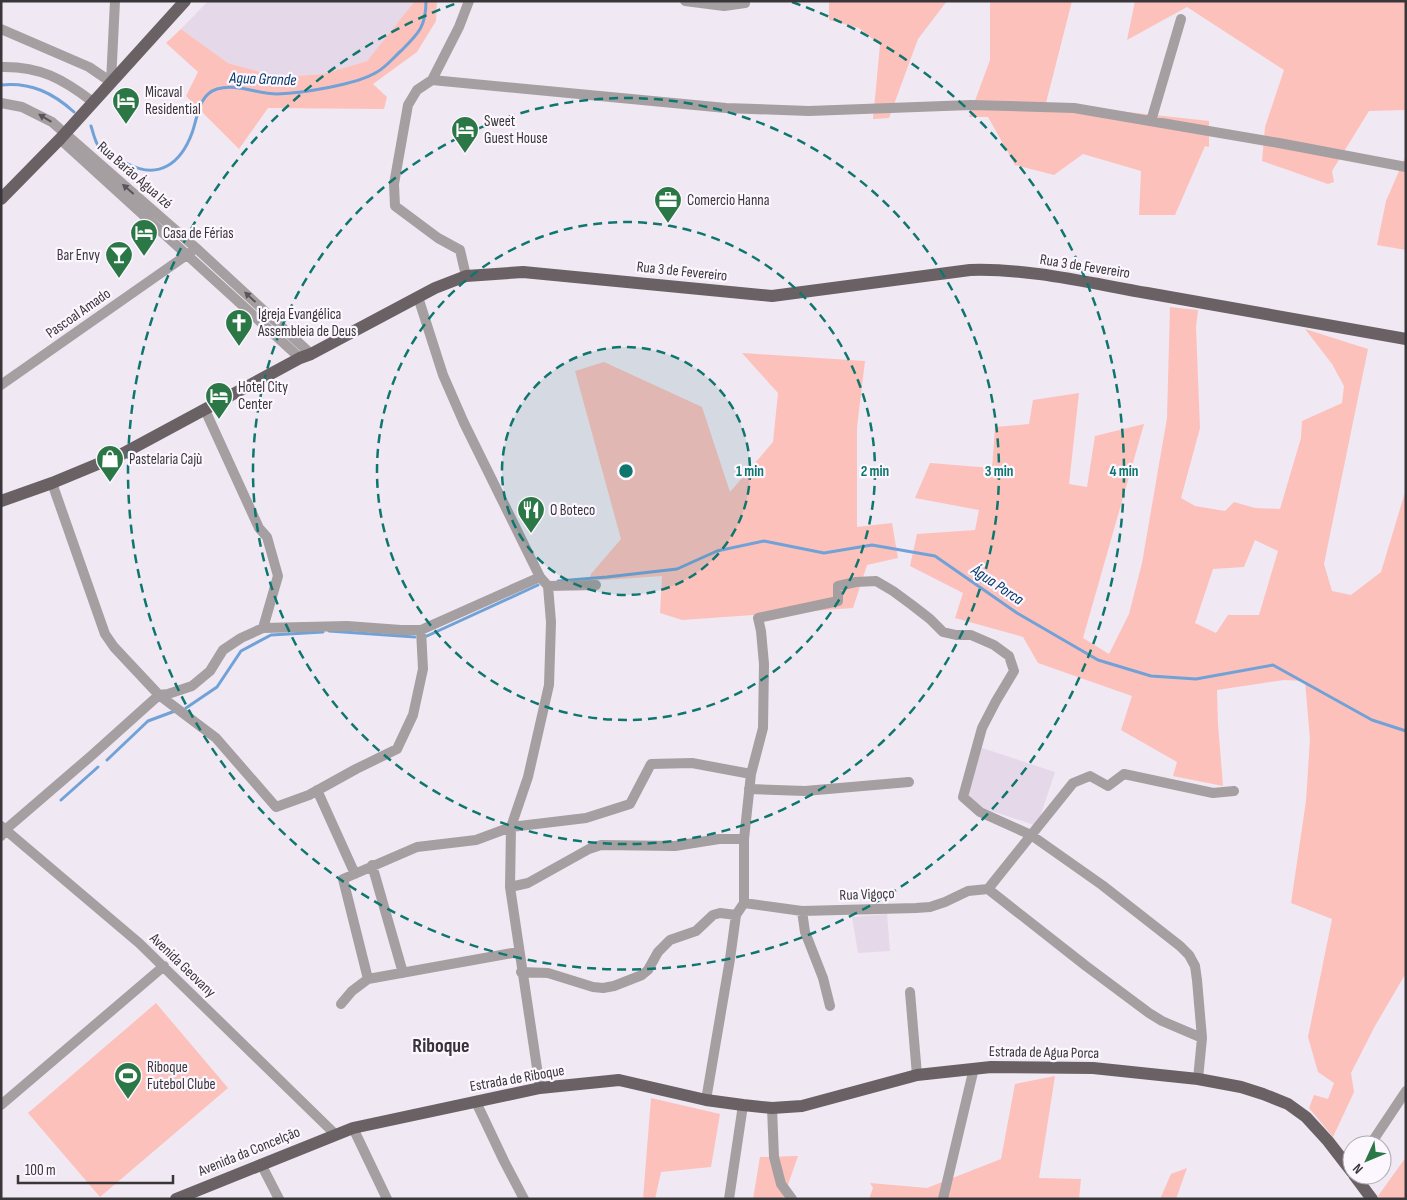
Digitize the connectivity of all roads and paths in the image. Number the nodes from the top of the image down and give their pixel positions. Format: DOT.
graph roads {
  1 [pos="115,1"];
  2 [pos="185,1"];
  3 [pos="469,1"];
  4 [pos="685,1"];
  5 [pos="745,1"];
  6 [pos="1181,19"];
  7 [pos="1,30"];
  8 [pos="1,67"];
  9 [pos="432,80"];
  10 [pos="111,82"];
  11 [pos="93,102"];
  12 [pos="1,104"];
  13 [pos="1151,121"];
  14 [pos="63,136"];
  15 [pos="1406,167"];
  16 [pos="1,199"];
  17 [pos="196,248"];
  18 [pos="186,254"];
  19 [pos="466,276"];
  20 [pos="418,298"];
  21 [pos="1406,339"];
  22 [pos="306,356"];
  23 [pos="1,385"];
  24 [pos="205,410"];
  25 [pos="52,483"];
  26 [pos="1,501"];
  27 [pos="540,577"];
  28 [pos="596,585"];
  29 [pos="548,586"];
  30 [pos="264,628"];
  31 [pos="421,630"];
  32 [pos="159,694"];
  33 [pos="751,774"];
  34 [pos="909,782"];
  35 [pos="749,789"];
  36 [pos="318,790"];
  37 [pos="1234,792"];
  38 [pos="510,827"];
  39 [pos="3,831"];
  40 [pos="1031,836"];
  41 [pos="744,839"];
  42 [pos="372,865"];
  43 [pos="356,874"];
  44 [pos="510,887"];
  45 [pos="988,889"];
  46 [pos="744,903"];
  47 [pos="802,911"];
  48 [pos="736,914"];
  49 [pos="518,952"];
  50 [pos="164,966"];
  51 [pos="403,972"];
  52 [pos="521,972"];
  53 [pos="368,979"];
  54 [pos="910,992"];
  55 [pos="341,1004"];
  56 [pos="830,1006"];
  57 [pos="1202,1038"];
  58 [pos="974,1068"];
  59 [pos="917,1074"];
  60 [pos="1198,1078"];
  61 [pos="540,1088"];
  62 [pos="1406,1091"];
  63 [pos="706,1100"];
  64 [pos="476,1102"];
  65 [pos="743,1105"];
  66 [pos="1,1106"];
  67 [pos="772,1108"];
  68 [pos="353,1128"];
  69 [pos="335,1134"];
  70 [pos="1377,1135"];
  71 [pos="1342,1159"];
  72 [pos="261,1164"];
  73 [pos="1362,1185"];
  74 [pos="176,1199"];
  75 [pos="279,1199"];
  76 [pos="387,1199"];
  77 [pos="524,1199"];
  78 [pos="729,1199"];
  79 [pos="792,1199"];
  80 [pos="942,1199"];
  81 [pos="1372,1199"];
  1 -- 10 [label="street"];
  2 -- 10 [label="main road"];
  3 -- 9 [label="street"];
  4 -- 5 [label="street"];
  6 -- 13 [label="street"];
  7 -- 10 [label="street"];
  8 -- 11 [label="street"];
  9 -- 13 [label="street"];
  9 -- 19 [label="street"];
  10 -- 11 [label="main road"];
  11 -- 14 [label="main road"];
  14 -- 12 [label="street, Rua Barão Água Izé, one-way"];
  13 -- 15 [label="street"];
  14 -- 16 [label="main road"];
  17 -- 14 [label="street, Rua Barão Água Izé, one-way"];
  14 -- 18 [label="street, Rua Barão Água Izé"];
  17 -- 18 [label="street, Pascoal Amado"];
  22 -- 17 [label="street, Rua Barão Água Izé, one-way"];
  18 -- 22 [label="street, Rua Barão Água Izé"];
  18 -- 23 [label="street, Pascoal Amado"];
  19 -- 20 [label="main road, Rua 3 de Fevereiro"];
  19 -- 21 [label="main road, Rua 3 de Fevereiro"];
  20 -- 22 [label="main road, Rua 3 de Fevereiro"];
  20 -- 27 [label="street"];
  22 -- 24 [label="main road, Rua 3 de Fevereiro"];
  24 -- 25 [label="main road, Rua 3 de Fevereiro"];
  24 -- 30 [label="street"];
  25 -- 26 [label="main road, Rua 3 de Fevereiro"];
  25 -- 32 [label="street"];
  27 -- 29 [label="street"];
  27 -- 31 [label="street"];
  28 -- 29 [label="street"];
  29 -- 38 [label="street"];
  30 -- 31 [label="street"];
  30 -- 32 [label="street"];
  31 -- 36 [label="street"];
  32 -- 36 [label="street"];
  32 -- 39 [label="street"];
  33 -- 35 [label="street"];
  33 -- 38 [label="street"];
  33 -- 40 [label="street"];
  34 -- 35 [label="street"];
  35 -- 41 [label="street"];
  36 -- 43 [label="street"];
  37 -- 40 [label="street"];
  38 -- 42 [label="street"];
  38 -- 44 [label="street"];
  39 -- 50 [label="street, Avenida Geovany"];
  40 -- 45 [label="street"];
  40 -- 57 [label="street"];
  41 -- 44 [label="street"];
  41 -- 46 [label="street"];
  42 -- 43 [label="street"];
  42 -- 51 [label="street"];
  43 -- 53 [label="street"];
  44 -- 49 [label="street"];
  45 -- 47 [label="street, Rua Vigoço"];
  45 -- 57 [label="street"];
  46 -- 47 [label="street, Rua Vigoço"];
  46 -- 48 [label="street"];
  47 -- 56 [label="street"];
  48 -- 52 [label="street"];
  48 -- 63 [label="street"];
  49 -- 51 [label="street"];
  49 -- 52 [label="street"];
  50 -- 66 [label="street"];
  50 -- 69 [label="street, Avenida Geovany"];
  51 -- 53 [label="street"];
  52 -- 61 [label="street"];
  53 -- 55 [label="street"];
  54 -- 59 [label="street"];
  57 -- 60 [label="street"];
  58 -- 59 [label="main road, Estrada de Agua Porca"];
  58 -- 60 [label="main road, Estrada de Agua Porca"];
  58 -- 80 [label="street"];
  59 -- 67 [label="main road, Estrada de Agua Porca"];
  60 -- 71 [label="main road, Estrada de Agua Porca"];
  61 -- 63 [label="main road, Estrada de Riboque"];
  61 -- 64 [label="main road, Estrada de Riboque"];
  62 -- 70 [label="street"];
  63 -- 65 [label="main road, Estrada de Agua Porca"];
  64 -- 68 [label="main road, Estrada de Riboque"];
  64 -- 77 [label="street"];
  65 -- 67 [label="main road, Estrada de Agua Porca"];
  65 -- 78 [label="street"];
  67 -- 79 [label="street"];
  68 -- 69 [label="main road, Estrada de Riboque"];
  68 -- 76 [label="street"];
  69 -- 72 [label="main road, Avenida da Concelção"];
  72 -- 74 [label="main road, Avenida da Concelção"];
  72 -- 75 [label="street"];
  73 -- 81 [label="main road, Estrada de Agua Porca"];
}
